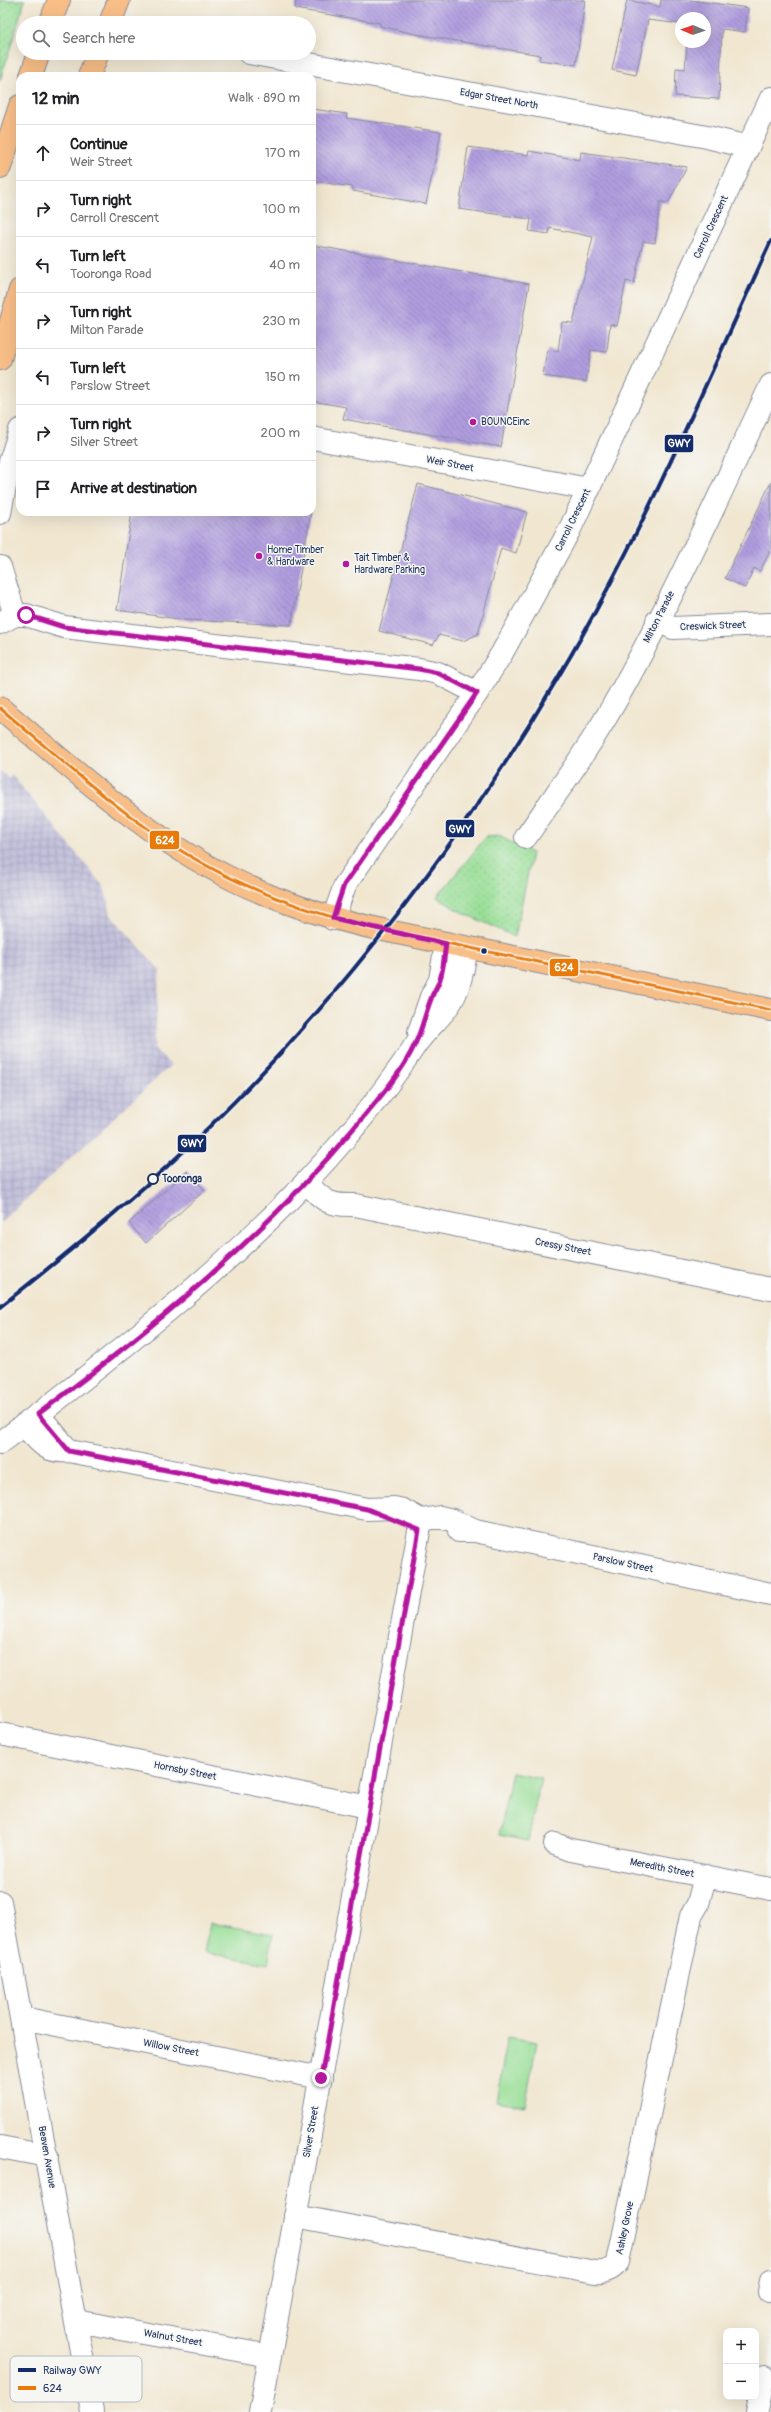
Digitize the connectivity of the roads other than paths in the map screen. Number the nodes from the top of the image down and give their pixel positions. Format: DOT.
graph roads {
  1 [pos="59,0"];
  2 [pos="119,0"];
  3 [pos="53,16"];
  4 [pos="113,16"];
  5 [pos="36,60"];
  6 [pos="95,60"];
  7 [pos="288,60"];
  8 [pos="32,72"];
  9 [pos="91,72"];
  10 [pos="771,98"];
  11 [pos="16,118"];
  12 [pos="748,147"];
  13 [pos="0,167"];
  14 [pos="16,304"];
  15 [pos="0,359"];
  16 [pos="771,385"];
  17 [pos="316,439"];
  18 [pos="16,443"];
  19 [pos="588,489"];
  20 [pos="0,513"];
  21 [pos="0,567"];
  22 [pos="7,619"];
  23 [pos="657,621"];
  24 [pos="771,624"];
  25 [pos="477,693"];
  26 [pos="0,709"];
  27 [pos="526,837"];
  28 [pos="333,918"];
  29 [pos="446,944"];
  30 [pos="467,948"];
  31 [pos="771,1010"];
  32 [pos="415,1044"];
  33 [pos="311,1178"];
  34 [pos="771,1289"];
  35 [pos="31,1420"];
  36 [pos="0,1442"];
  37 [pos="420,1525"];
  38 [pos="771,1594"];
  39 [pos="0,1734"];
  40 [pos="369,1807"];
  41 [pos="555,1844"];
  42 [pos="699,1875"];
  43 [pos="771,1888"];
  44 [pos="0,1902"];
  45 [pos="22,2018"];
  46 [pos="321,2078"];
  47 [pos="0,2147"];
  48 [pos="47,2156"];
  49 [pos="295,2216"];
  50 [pos="76,2321"];
  51 [pos="82,2356"];
  52 [pos="270,2356"];
  53 [pos="764,2376"];
  54 [pos="90,2402"];
  55 [pos="92,2412"];
  56 [pos="260,2412"];
  57 [pos="757,2412"];
  1 -- 3 [label="main road"];
  2 -- 4 [label="main road"];
  5 -- 8 [label="main road"];
  6 -- 9 [label="main road"];
  7 -- 12 [label="street, Edgar Street North"];
  10 -- 12 [label="street, Carroll Crescent"];
  11 -- 13 [label="main road"];
  12 -- 19 [label="street, Carroll Crescent"];
  14 -- 15 [label="main road"];
  16 -- 23 [label="street, Milton Parade"];
  17 -- 19 [label="street, Weir Street"];
  18 -- 20 [label="street"];
  19 -- 25 [label="street, Carroll Crescent"];
  21 -- 22 [label="street"];
  22 -- 25 [label="street"];
  23 -- 24 [label="street, Creswick Street"];
  23 -- 27 [label="street, Milton Parade"];
  25 -- 28 [label="street, Carroll Crescent"];
  26 -- 28 [label="main road"];
  28 -- 29 [label="main road"];
  29 -- 30 [label="main road"];
  29 -- 32 [label="street"];
  30 -- 31 [label="main road"];
  30 -- 32 [label="street"];
  32 -- 33 [label="street"];
  33 -- 34 [label="street, Cressy Street"];
  33 -- 35 [label="street"];
  35 -- 36 [label="street"];
  35 -- 37 [label="street, Parslow Street"];
  37 -- 38 [label="street, Parslow Street"];
  37 -- 40 [label="street, Silver Street"];
  39 -- 40 [label="street, Hornsby Street"];
  40 -- 46 [label="street, Silver Street"];
  41 -- 42 [label="street, Meredith Street"];
  42 -- 43 [label="street, Meredith Street"];
  42 -- 49 [label="street, Ashley Grove"];
  44 -- 45 [label="street, Beaven Avenue"];
  45 -- 46 [label="street, Willow Street"];
  45 -- 48 [label="street, Beaven Avenue"];
  46 -- 49 [label="street, Silver Street"];
  47 -- 48 [label="street"];
  48 -- 50 [label="street, Beaven Avenue"];
  49 -- 52 [label="street, Silver Street"];
  50 -- 51 [label="street, Beaven Avenue"];
  50 -- 52 [label="street, Walnut Street"];
  52 -- 56 [label="street, Silver Street"];
  53 -- 57 [label="street"];
  54 -- 55 [label="street, Beaven Avenue"];
}
